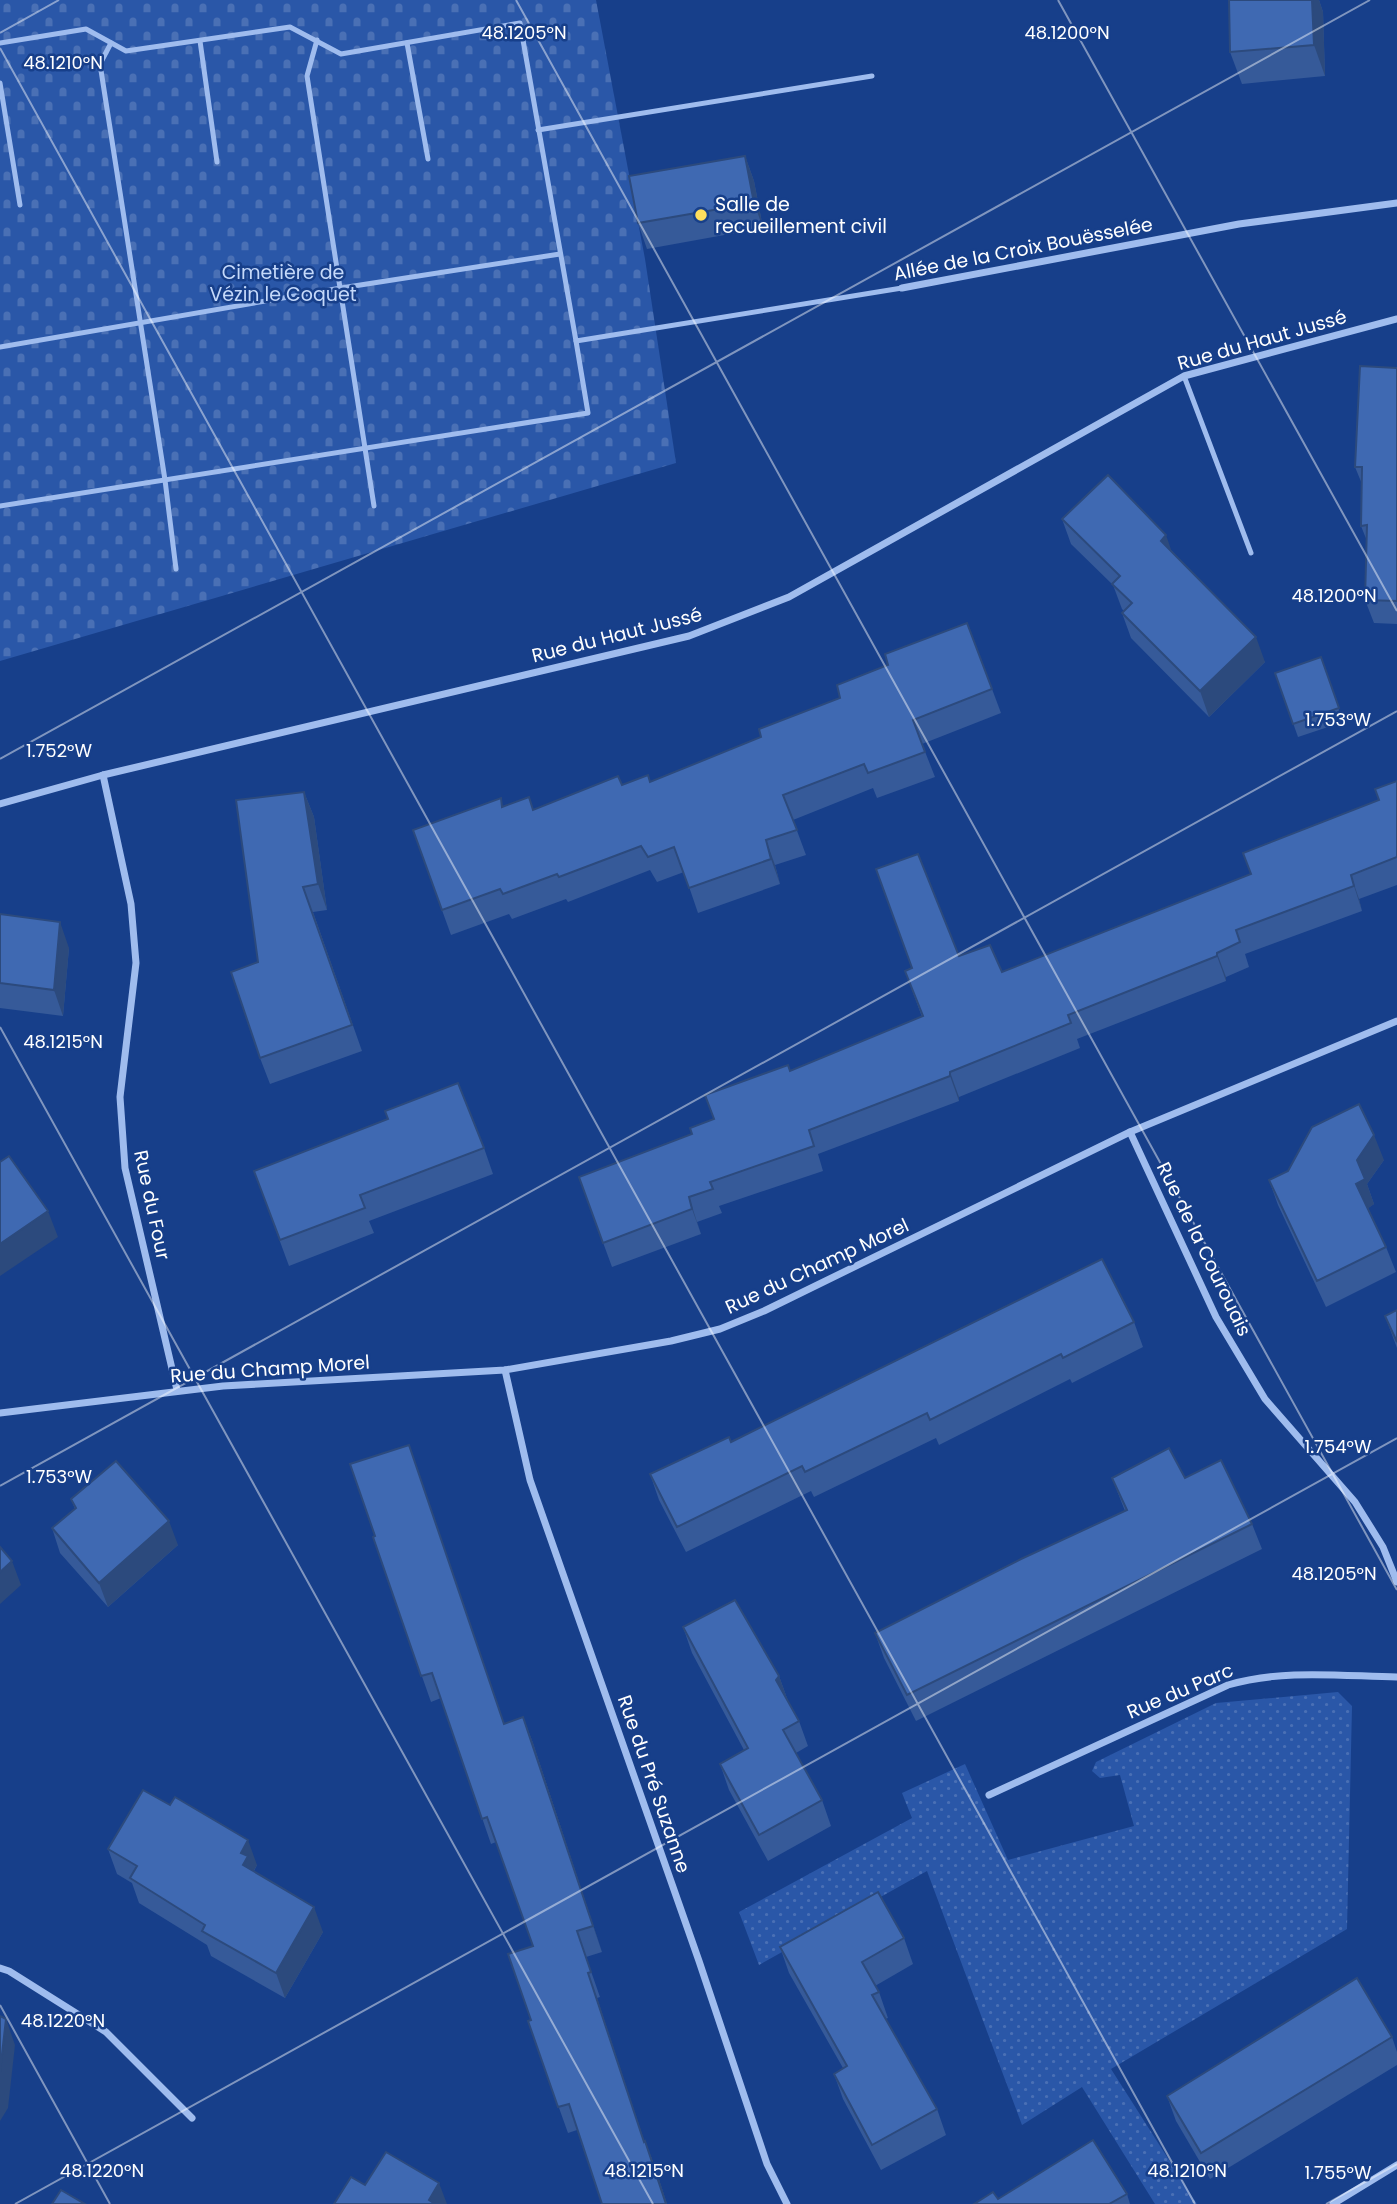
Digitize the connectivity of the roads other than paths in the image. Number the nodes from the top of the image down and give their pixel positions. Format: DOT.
graph roads {
  1 [pos="200,40"];
  2 [pos="317,40"];
  3 [pos="0,43"];
  4 [pos="111,43"];
  5 [pos="407,43"];
  6 [pos="872,76"];
  7 [pos="0,83"];
  8 [pos="538,130"];
  9 [pos="428,159"];
  10 [pos="217,162"];
  11 [pos="1397,203"];
  12 [pos="20,205"];
  13 [pos="560,254"];
  14 [pos="341,288"];
  15 [pos="902,288"];
  16 [pos="1397,319"];
  17 [pos="140,324"];
  18 [pos="576,341"];
  19 [pos="0,348"];
  20 [pos="1184,376"];
  21 [pos="366,449"];
  22 [pos="164,480"];
  23 [pos="0,506"];
  24 [pos="374,506"];
  25 [pos="1251,553"];
  26 [pos="176,569"];
  27 [pos="103,775"];
  28 [pos="0,804"];
  29 [pos="1397,1021"];
  30 [pos="1130,1132"];
  31 [pos="505,1370"];
  32 [pos="177,1390"];
  33 [pos="0,1413"];
  34 [pos="1397,1583"];
  35 [pos="1397,1676"];
  36 [pos="989,1796"];
  37 [pos="0,1968"];
  38 [pos="192,2118"];
  39 [pos="1397,2165"];
  40 [pos="787,2204"];
  41 [pos="1333,2204"];
  1 -- 2 [label="lane"];
  1 -- 4 [label="lane"];
  1 -- 10 [label="lane"];
  2 -- 5 [label="lane"];
  2 -- 14 [label="lane"];
  3 -- 4 [label="lane"];
  4 -- 17 [label="lane"];
  5 -- 8 [label="lane"];
  5 -- 9 [label="lane"];
  6 -- 8 [label="lane"];
  7 -- 12 [label="lane"];
  8 -- 13 [label="lane"];
  11 -- 15 [label="street, Allée de la Croix Bouësselée"];
  13 -- 14 [label="lane"];
  13 -- 18 [label="lane"];
  14 -- 17 [label="lane"];
  14 -- 21 [label="lane"];
  15 -- 18 [label="lane, Allée de la Croix Bouësselée"];
  16 -- 20 [label="street, Rue du Haut Jussé"];
  17 -- 19 [label="lane"];
  17 -- 22 [label="lane"];
  18 -- 21 [label="lane"];
  20 -- 25 [label="lane"];
  20 -- 27 [label="street, Rue du Haut Jussé"];
  21 -- 22 [label="lane"];
  21 -- 24 [label="lane"];
  22 -- 23 [label="lane"];
  22 -- 26 [label="lane"];
  27 -- 28 [label="street, Rue du Haut Jussé"];
  27 -- 32 [label="street, Rue du Four"];
  29 -- 30 [label="street, Rue du Champ Morel"];
  30 -- 31 [label="street, Rue du Champ Morel"];
  30 -- 34 [label="street, Rue de la Courouais"];
  31 -- 32 [label="street, Rue du Champ Morel"];
  31 -- 40 [label="street, Rue du Pré Suzanne"];
  32 -- 33 [label="street, Rue du Champ Morel"];
  35 -- 36 [label="street, Rue du Parc"];
  37 -- 38 [label="street"];
  39 -- 41 [label="street"];
}
